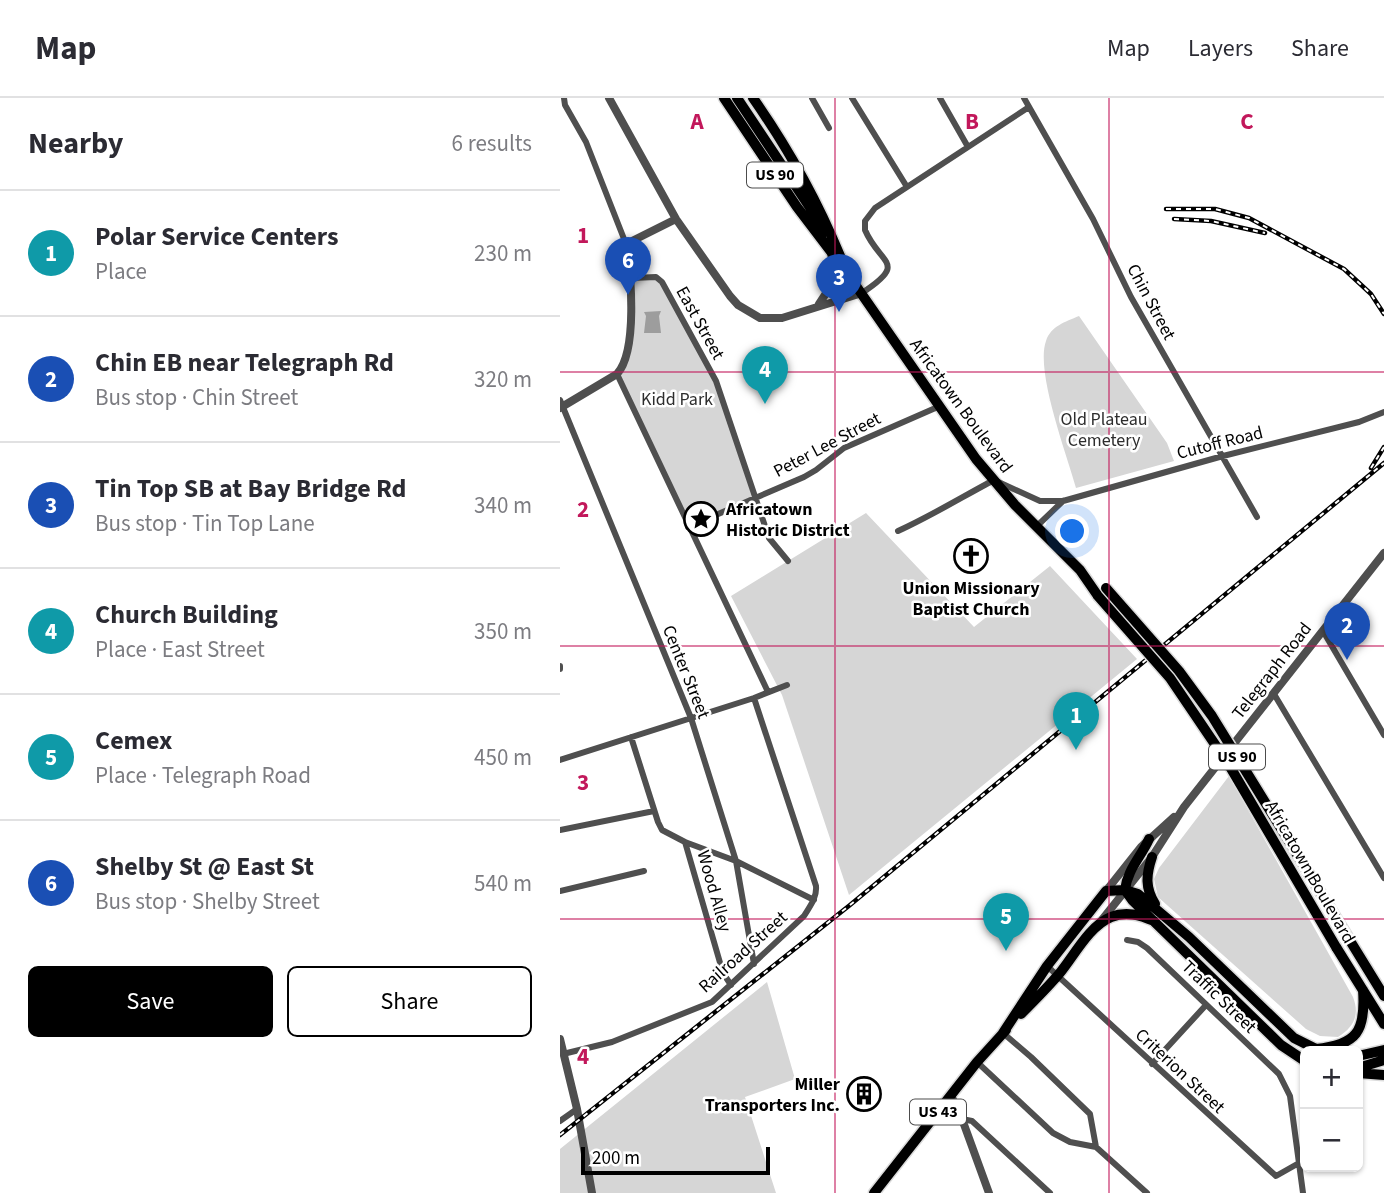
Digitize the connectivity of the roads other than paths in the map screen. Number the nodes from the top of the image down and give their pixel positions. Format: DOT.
graph roads {
  1 [pos="564,98"];
  2 [pos="609,98"];
  3 [pos="724,98"];
  4 [pos="737,98"];
  5 [pos="752,98"];
  6 [pos="812,98"];
  7 [pos="852,98"];
  8 [pos="940,98"];
  9 [pos="1024,98"];
  10 [pos="1029,107"];
  11 [pos="829,128"];
  12 [pos="968,147"];
  13 [pos="907,187"];
  14 [pos="676,219"];
  15 [pos="626,244"];
  16 [pos="831,249"];
  17 [pos="845,270"];
  18 [pos="632,278"];
  19 [pos="862,293"];
  20 [pos="817,306"];
  21 [pos="617,374"];
  22 [pos="561,405"];
  23 [pos="940,405"];
  24 [pos="1384,412"];
  25 [pos="1223,456"];
  26 [pos="994,480"];
  27 [pos="754,497"];
  28 [pos="1063,501"];
  29 [pos="1257,517"];
  30 [pos="1037,526"];
  31 [pos="688,527"];
  32 [pos="898,531"];
  33 [pos="1384,553"];
  34 [pos="788,561"];
  35 [pos="1102,592"];
  36 [pos="1323,631"];
  37 [pos="787,685"];
  38 [pos="768,692"];
  39 [pos="1274,694"];
  40 [pos="754,698"];
  41 [pos="691,718"];
  42 [pos="1384,735"];
  43 [pos="631,737"];
  44 [pos="560,760"];
  45 [pos="1184,807"];
  46 [pos="654,811"];
  47 [pos="560,830"];
  48 [pos="1149,839"];
  49 [pos="685,842"];
  50 [pos="1152,857"];
  51 [pos="736,861"];
  52 [pos="644,871"];
  53 [pos="1384,878"];
  54 [pos="1125,890"];
  55 [pos="560,891"];
  56 [pos="1106,891"];
  57 [pos="814,900"];
  58 [pos="1158,917"];
  59 [pos="1100,923"];
  60 [pos="1127,940"];
  61 [pos="754,964"];
  62 [pos="1047,966"];
  63 [pos="1058,975"];
  64 [pos="731,985"];
  65 [pos="1363,990"];
  66 [pos="1384,996"];
  67 [pos="1206,1005"];
  68 [pos="1384,1024"];
  69 [pos="1003,1033"];
  70 [pos="560,1039"];
  71 [pos="1310,1046"];
  72 [pos="1339,1046"];
  73 [pos="1384,1051"];
  74 [pos="563,1054"];
  75 [pos="1363,1055"];
  76 [pos="1300,1058"];
  77 [pos="1384,1060"];
  78 [pos="977,1062"];
  79 [pos="1152,1063"];
  80 [pos="1363,1069"];
  81 [pos="1363,1072"];
  82 [pos="1384,1075"];
  83 [pos="952,1095"];
  84 [pos="577,1109"];
  85 [pos="962,1119"];
  86 [pos="560,1121"];
  87 [pos="1096,1147"];
  88 [pos="1299,1163"];
  89 [pos="592,1193"];
  90 [pos="874,1193"];
  91 [pos="989,1193"];
  92 [pos="1050,1193"];
  93 [pos="1147,1193"];
  94 [pos="1303,1193"];
  1 -- 15 [label="street"];
  2 -- 14 [label="street"];
  3 -- 16 [label="main road, Africatown Boulevard / US 90"];
  4 -- 16 [label="main road, Africatown Boulevard / US 90"];
  5 -- 17 [label="main road"];
  6 -- 11 [label="street"];
  7 -- 13 [label="street"];
  8 -- 12 [label="street"];
  9 -- 10 [label="street, Chin Street"];
  10 -- 12 [label="street"];
  10 -- 25 [label="street, Chin Street"];
  12 -- 13 [label="street"];
  13 -- 19 [label="street"];
  14 -- 15 [label="street"];
  14 -- 20 [label="street"];
  15 -- 18 [label="street"];
  16 -- 17 [label="main road, Africatown Boulevard / US 90"];
  16 -- 20 [label="street"];
  17 -- 19 [label="main road, Africatown Boulevard / US 90"];
  18 -- 21 [label="street"];
  18 -- 27 [label="street, East Street"];
  19 -- 20 [label="street"];
  19 -- 23 [label="main road, Africatown Boulevard / US 90"];
  21 -- 22 [label="street"];
  21 -- 31 [label="street"];
  22 -- 41 [label="street, Center Street"];
  23 -- 26 [label="main road, Africatown Boulevard / US 90"];
  23 -- 27 [label="street, Peter Lee Street"];
  24 -- 25 [label="street, Cutoff Road"];
  25 -- 28 [label="street, Cutoff Road"];
  25 -- 29 [label="street, Chin Street"];
  26 -- 28 [label="street, Cutoff Road"];
  26 -- 30 [label="main road, Africatown Boulevard / US 90"];
  26 -- 32 [label="street"];
  27 -- 31 [label="street, Peter Lee Street"];
  27 -- 34 [label="street, East Street"];
  28 -- 30 [label="street, Cutoff Road"];
  30 -- 35 [label="main road, Africatown Boulevard / US 90"];
  31 -- 38 [label="street"];
  33 -- 36 [label="street, Telegraph Road"];
  35 -- 65 [label="main road, Africatown Boulevard / US 90, bridge"];
  35 -- 66 [label="main road, Africatown Boulevard / US 90, bridge"];
  36 -- 39 [label="street, Telegraph Road"];
  36 -- 42 [label="street"];
  37 -- 38 [label="street"];
  38 -- 40 [label="street"];
  39 -- 45 [label="street, Telegraph Road"];
  39 -- 53 [label="street"];
  40 -- 41 [label="street"];
  40 -- 57 [label="street"];
  41 -- 43 [label="street"];
  41 -- 51 [label="street, Center Street"];
  43 -- 44 [label="street"];
  43 -- 46 [label="street, Wood Alley"];
  45 -- 48 [label="street, Telegraph Road"];
  45 -- 50 [label="street, Telegraph Road"];
  46 -- 47 [label="street"];
  46 -- 49 [label="street, Wood Alley"];
  48 -- 54 [label="main road"];
  48 -- 56 [label="street, Telegraph Road"];
  49 -- 51 [label="street"];
  49 -- 64 [label="street, Wood Alley"];
  50 -- 54 [label="street, Telegraph Road"];
  50 -- 58 [label="main road"];
  51 -- 57 [label="street"];
  51 -- 61 [label="street, Center Street"];
  52 -- 55 [label="street"];
  54 -- 56 [label="main road"];
  54 -- 58 [label="main road"];
  54 -- 59 [label="street, Telegraph Road"];
  56 -- 62 [label="main road, Telegraph Road / US 43"];
  57 -- 61 [label="street, Railroad Street"];
  58 -- 59 [label="main road"];
  58 -- 71 [label="main road"];
  58 -- 76 [label="main road"];
  59 -- 63 [label="main road, Telegraph Road / US 43"];
  60 -- 67 [label="street, Traffic Street"];
  61 -- 64 [label="street, Railroad Street"];
  62 -- 63 [label="street, Criterion Street"];
  62 -- 69 [label="main road, Telegraph Road / US 43"];
  63 -- 69 [label="main road, Telegraph Road / US 43"];
  63 -- 79 [label="street, Criterion Street"];
  64 -- 74 [label="street, Railroad Street"];
  65 -- 68 [label="main road, Africatown Boulevard / US 90"];
  65 -- 72 [label="main road"];
  67 -- 79 [label="street"];
  67 -- 88 [label="street, Traffic Street"];
  69 -- 78 [label="main road, Telegraph Road / US 43"];
  69 -- 87 [label="street"];
  70 -- 74 [label="street"];
  73 -- 75 [label="main road"];
  74 -- 84 [label="street"];
  77 -- 80 [label="main road"];
  78 -- 83 [label="main road, Telegraph Road / US 43"];
  78 -- 87 [label="street"];
  79 -- 88 [label="street, Criterion Street"];
  81 -- 82 [label="main road"];
  83 -- 85 [label="street"];
  83 -- 90 [label="main road, Telegraph Road / US 43"];
  84 -- 86 [label="street"];
  84 -- 89 [label="street"];
  85 -- 91 [label="street"];
  85 -- 92 [label="street"];
  87 -- 93 [label="street"];
  88 -- 94 [label="street"];
}
